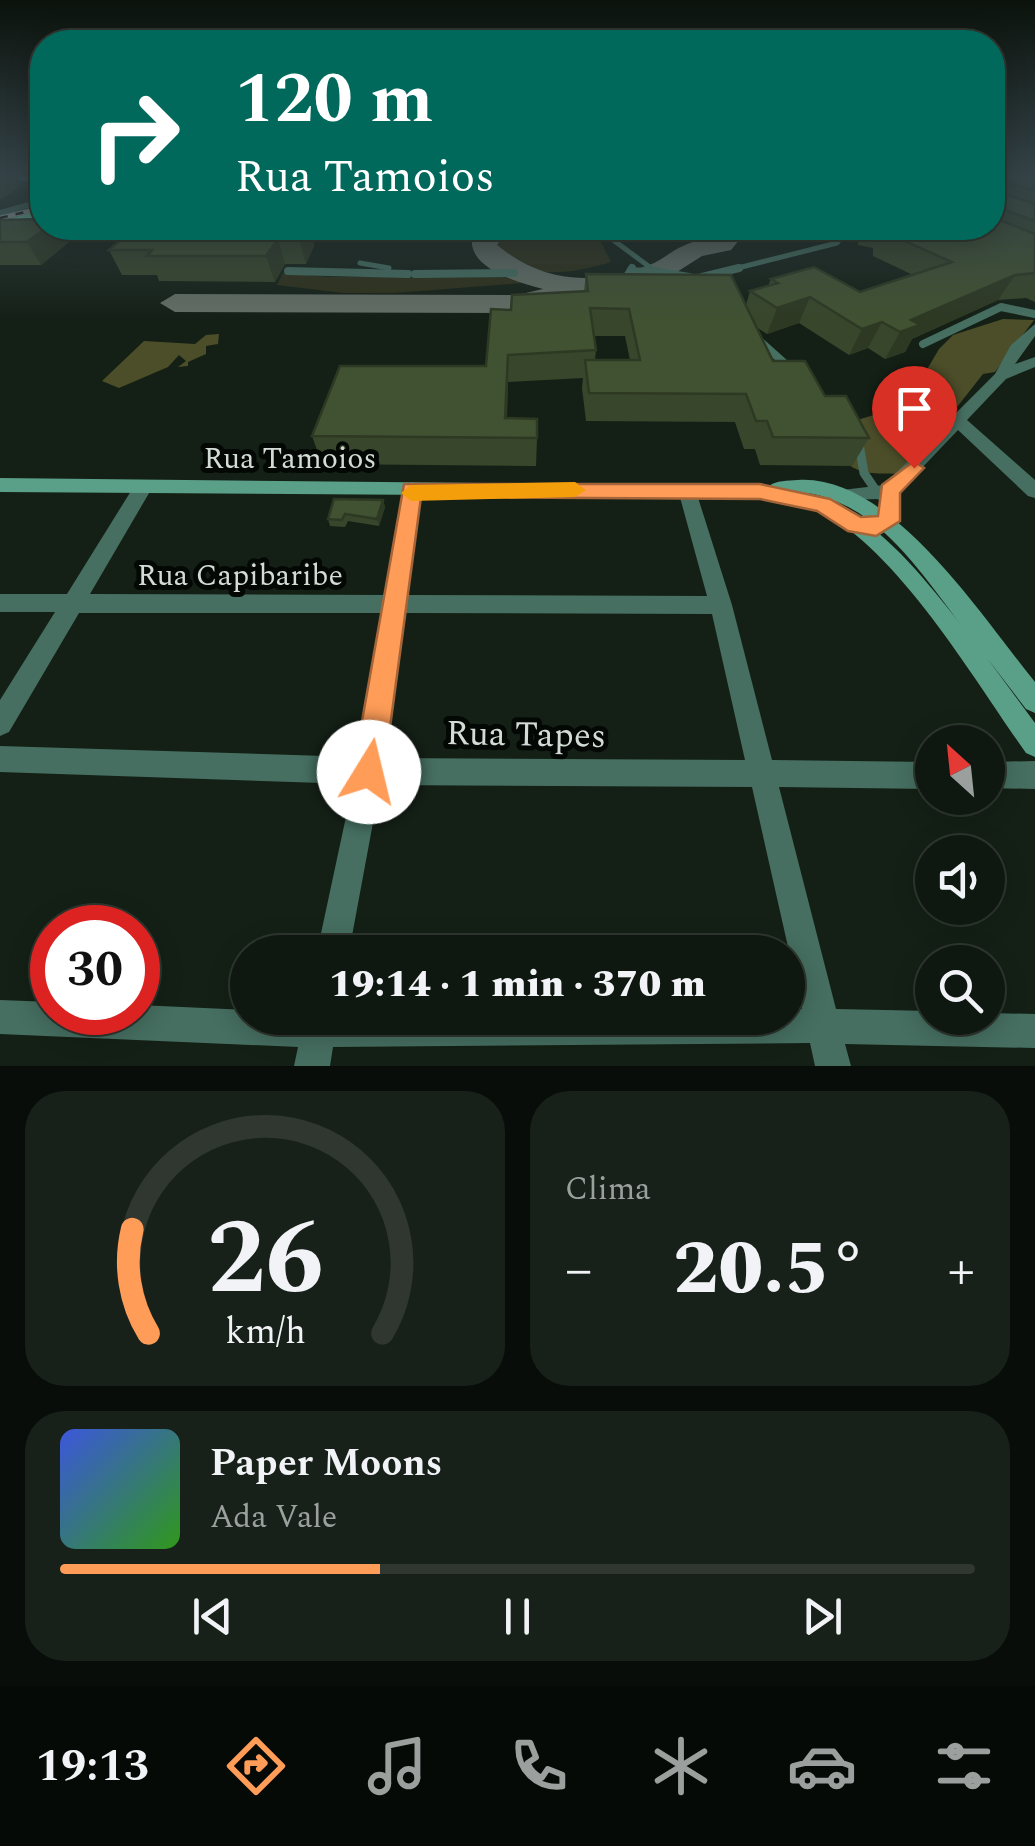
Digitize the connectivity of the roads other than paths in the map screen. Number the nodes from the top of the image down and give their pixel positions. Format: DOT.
graph roads {
  1 [pos="614,240"];
  2 [pos="839,240"];
  3 [pos="630,251"];
  4 [pos="360,263"];
  5 [pos="373,265"];
  6 [pos="389,268"];
  7 [pos="629,268"];
  8 [pos="652,270"];
  9 [pos="288,271"];
  10 [pos="514,273"];
  11 [pos="369,274"];
  12 [pos="646,278"];
  13 [pos="695,278"];
  14 [pos="1035,314"];
  15 [pos="1035,328"];
  16 [pos="751,333"];
  17 [pos="923,344"];
  18 [pos="1035,361"];
  19 [pos="1001,376"];
  20 [pos="804,382"];
  21 [pos="960,423"];
  22 [pos="853,429"];
  23 [pos="0,484"];
  24 [pos="143,488"];
  25 [pos="412,490"];
  26 [pos="687,490"];
  27 [pos="1035,491"];
  28 [pos="760,492"];
  29 [pos="849,496"];
  30 [pos="886,502"];
  31 [pos="823,505"];
  32 [pos="856,525"];
  33 [pos="0,603"];
  34 [pos="72,604"];
  35 [pos="720,605"];
  36 [pos="395,607"];
  37 [pos="1035,701"];
  38 [pos="0,723"];
  39 [pos="1035,744"];
  40 [pos="0,758"];
  41 [pos="369,772"];
  42 [pos="763,775"];
  43 [pos="915,775"];
  44 [pos="1005,775"];
  45 [pos="1035,775"];
  46 [pos="336,935"];
  47 [pos="0,1018"];
  48 [pos="230,1022"];
  49 [pos="805,1026"];
  50 [pos="823,1026"];
  51 [pos="1035,1031"];
  52 [pos="317,1035"];
  53 [pos="312,1066"];
  54 [pos="832,1066"];
  1 -- 3 [label="lane"];
  2 -- 13 [label="lane"];
  3 -- 7 [label="lane"];
  3 -- 8 [label="lane"];
  4 -- 5 [label="lane"];
  5 -- 6 [label="lane"];
  5 -- 11 [label="lane"];
  7 -- 8 [label="lane"];
  7 -- 12 [label="lane"];
  8 -- 12 [label="lane"];
  8 -- 13 [label="lane"];
  9 -- 11 [label="lane"];
  10 -- 11 [label="lane"];
  12 -- 13 [label="lane"];
  14 -- 17 [label="lane"];
  15 -- 19 [label="street"];
  16 -- 20 [label="lane"];
  18 -- 19 [label="street"];
  19 -- 21 [label="street"];
  21 -- 27 [label="street"];
  21 -- 30 [label="street"];
  22 -- 30 [label="lane"];
  23 -- 24 [label="main road, Rua Tamoios"];
  24 -- 25 [label="main road, Rua Tamoios"];
  24 -- 34 [label="street"];
  25 -- 26 [label="main road, Rua Tamoios"];
  25 -- 36 [label="street"];
  26 -- 28 [label="main road, Rua Tamoios"];
  26 -- 35 [label="street"];
  28 -- 29 [label="main road, Rua Tamoios"];
  28 -- 31 [label="main road, Rua Tamoios"];
  29 -- 30 [label="main road"];
  29 -- 31 [label="main road"];
  30 -- 32 [label="main road"];
  30 -- 37 [label="main road"];
  31 -- 32 [label="main road, Rua Tamoios"];
  32 -- 39 [label="main road, Rua Tamoios"];
  33 -- 34 [label="street, Rua Capibaribe"];
  34 -- 36 [label="street, Rua Capibaribe"];
  34 -- 38 [label="street"];
  35 -- 36 [label="street, Rua Capibaribe"];
  35 -- 42 [label="street"];
  36 -- 41 [label="street"];
  40 -- 41 [label="street, Rua Tapes"];
  41 -- 42 [label="street, Rua Tapes"];
  41 -- 46 [label="street"];
  42 -- 43 [label="street, Rua Tapes"];
  42 -- 50 [label="street"];
  44 -- 45 [label="street"];
  47 -- 48 [label="street"];
  49 -- 50 [label="street"];
  50 -- 51 [label="street"];
  50 -- 54 [label="street"];
  52 -- 53 [label="street"];
}
